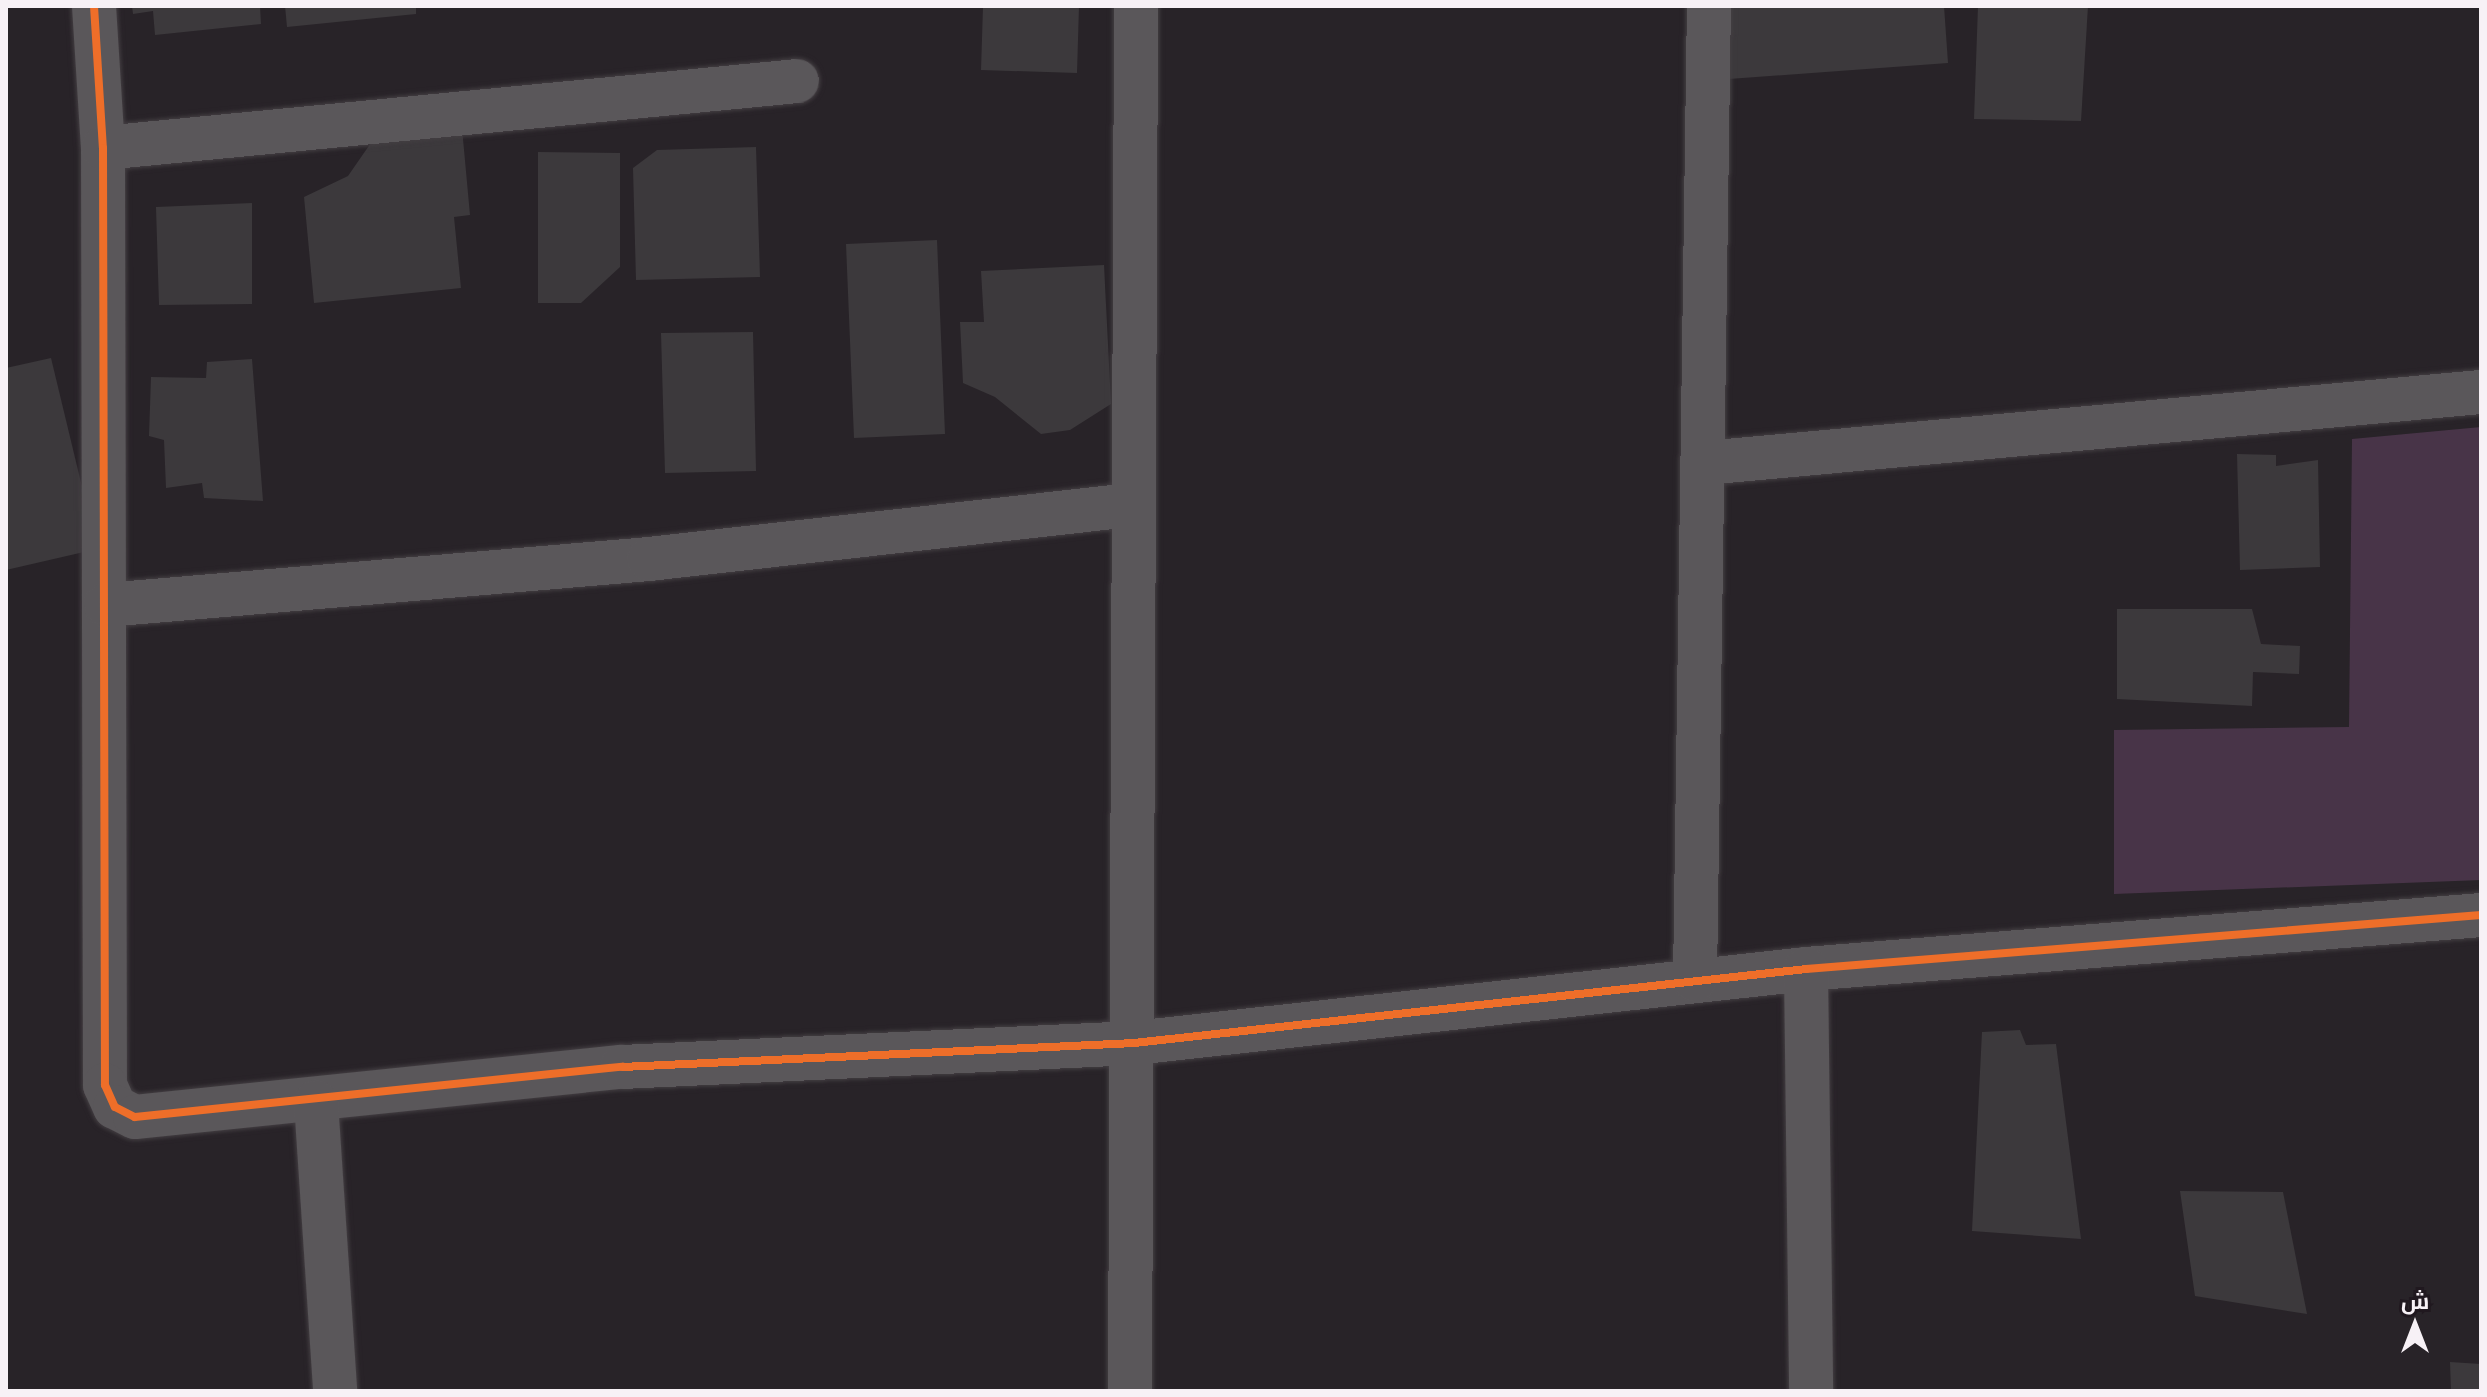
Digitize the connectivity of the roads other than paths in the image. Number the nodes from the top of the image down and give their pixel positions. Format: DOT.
graph roads {
  1 [pos="94,6"];
  2 [pos="1136,6"];
  3 [pos="1709,6"];
  4 [pos="797,81"];
  5 [pos="103,148"];
  6 [pos="2481,392"];
  7 [pos="1705,463"];
  8 [pos="1130,505"];
  9 [pos="106,605"];
  10 [pos="2481,915"];
  11 [pos="1806,969"];
  12 [pos="1695,980"];
  13 [pos="1134,1043"];
  14 [pos="316,1102"];
  15 [pos="335,1391"];
  16 [pos="1130,1391"];
  17 [pos="1811,1391"];
  1 -- 5 [label="street"];
  2 -- 8 [label="street"];
  3 -- 7 [label="street"];
  4 -- 5 [label="street"];
  5 -- 9 [label="street"];
  6 -- 7 [label="street"];
  7 -- 12 [label="street"];
  8 -- 9 [label="street"];
  8 -- 13 [label="street"];
  9 -- 14 [label="street"];
  10 -- 11 [label="street"];
  11 -- 12 [label="street"];
  11 -- 17 [label="street"];
  12 -- 13 [label="street"];
  13 -- 14 [label="street"];
  13 -- 16 [label="street"];
  14 -- 15 [label="street"];
}
